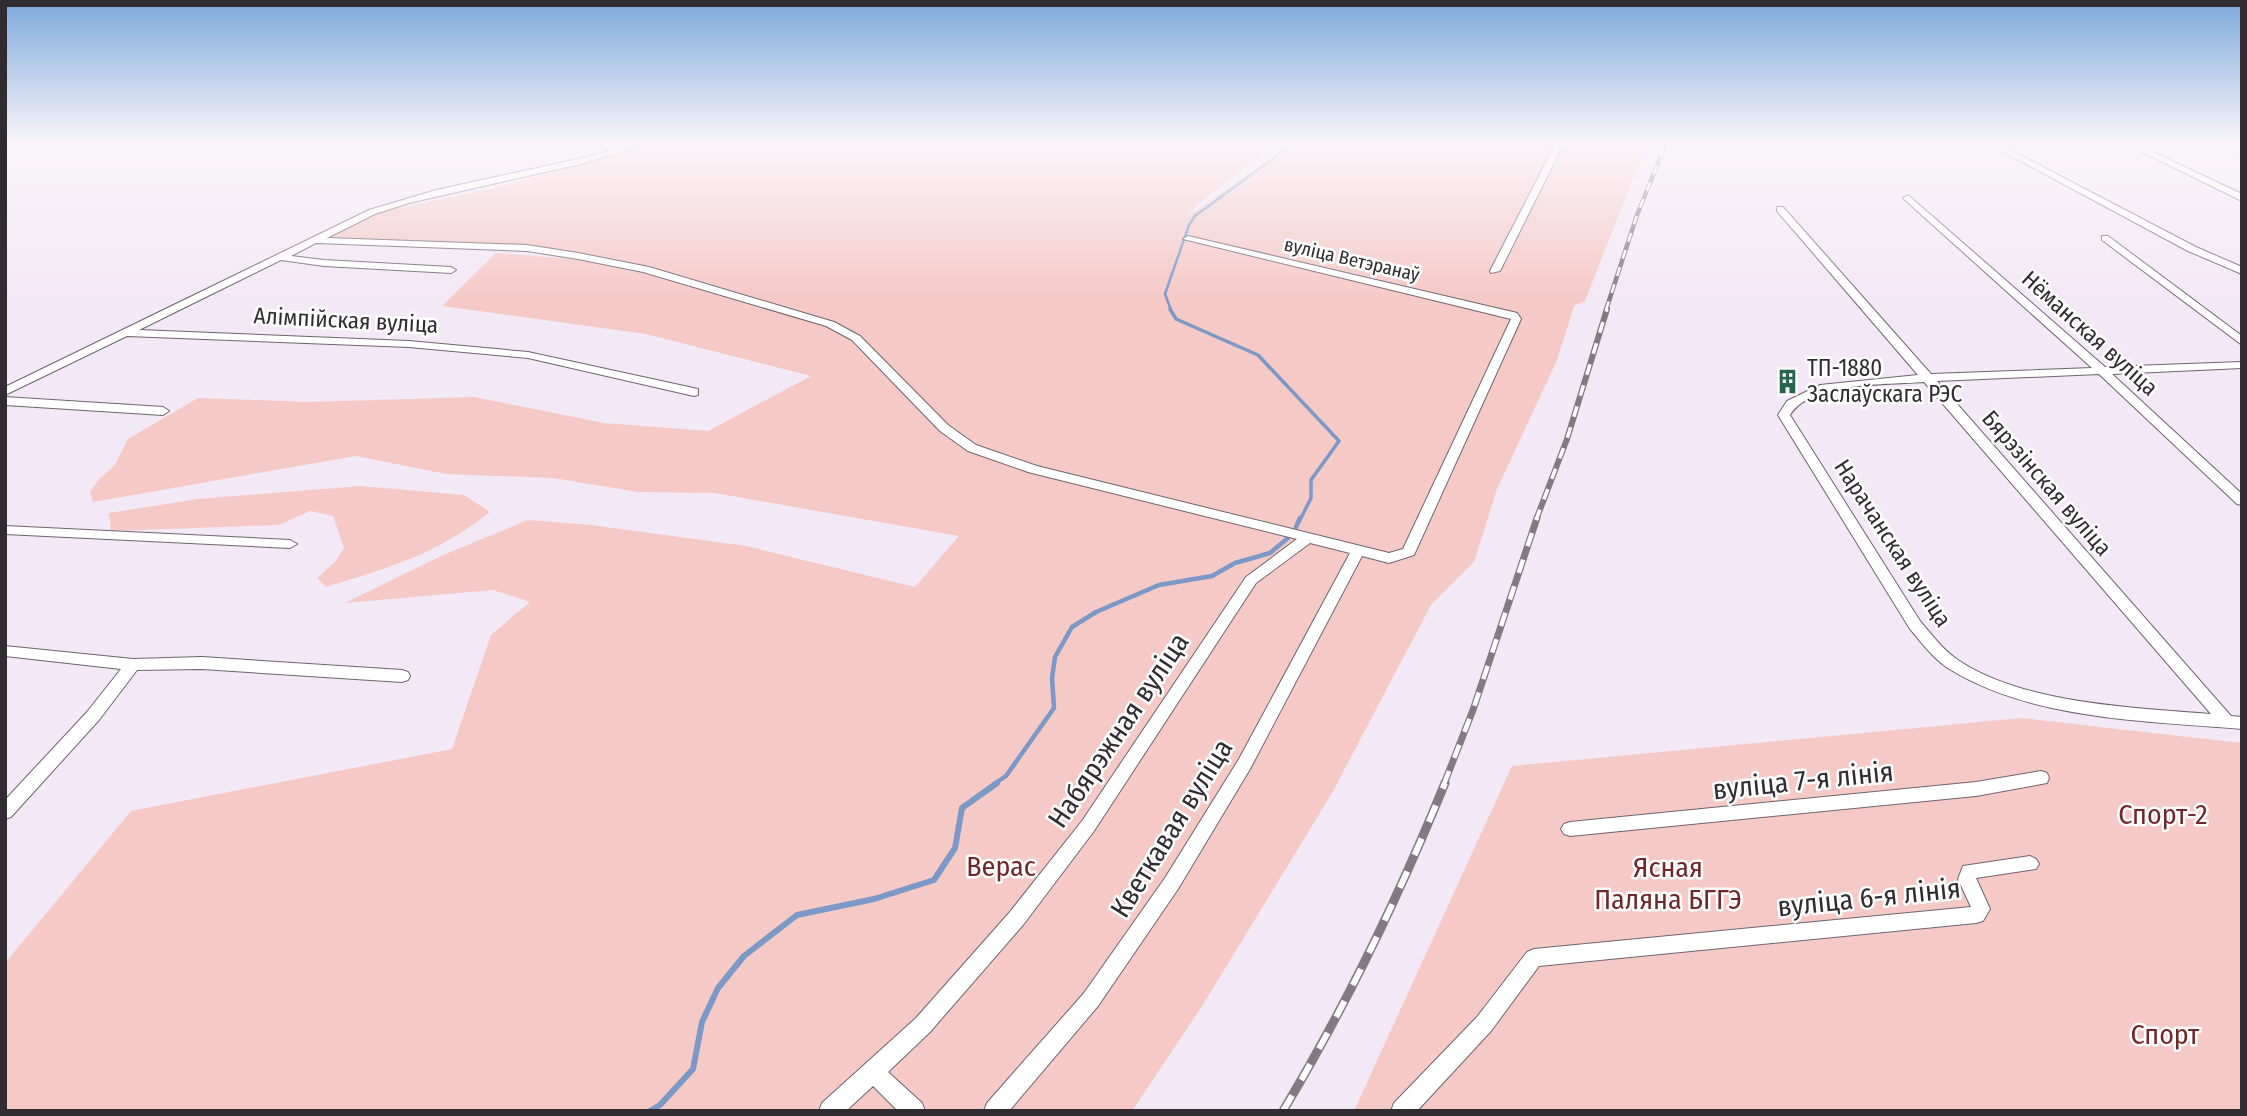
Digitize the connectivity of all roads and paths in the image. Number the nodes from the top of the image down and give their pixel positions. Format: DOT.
graph roads {
  1 [pos="435,195"];
  2 [pos="1534,195"];
  3 [pos="2090,195"];
  4 [pos="1908,198"];
  5 [pos="1780,209"];
  6 [pos="2105,238"];
  7 [pos="1188,239"];
  8 [pos="312,240"];
  9 [pos="277,257"];
  10 [pos="451,270"];
  11 [pos="1495,271"];
  12 [pos="2242,271"];
  13 [pos="122,332"];
  14 [pos="2242,342"];
  15 [pos="2242,365"];
  16 [pos="2102,371"];
  17 [pos="1928,378"];
  18 [pos="5,392"];
  19 [pos="694,392"];
  20 [pos="5,401"];
  21 [pos="163,411"];
  22 [pos="2242,501"];
  23 [pos="5,530"];
  24 [pos="1309,537"];
  25 [pos="290,544"];
  26 [pos="1358,550"];
  27 [pos="5,651"];
  28 [pos="134,665"];
  29 [pos="402,676"];
  30 [pos="2234,722"];
  31 [pos="2041,778"];
  32 [pos="5,812"];
  33 [pos="1570,829"];
  34 [pos="2030,864"];
  35 [pos="872,1071"];
  36 [pos="830,1111"];
  37 [pos="914,1111"];
  38 [pos="995,1111"];
  39 [pos="1402,1111"];
  1 -- 8 [label="street"];
  2 -- 11 [label="street"];
  3 -- 12 [label="street"];
  4 -- 16 [label="street, Нёманская вуліца"];
  5 -- 17 [label="street, Бярэзінская вуліца"];
  6 -- 14 [label="street"];
  7 -- 26 [label="street, вуліца Ветэранаў"];
  8 -- 9 [label="street"];
  8 -- 24 [label="street"];
  9 -- 10 [label="street"];
  9 -- 13 [label="street"];
  13 -- 18 [label="street, Алімпійская вуліца"];
  13 -- 19 [label="street, Алімпійская вуліца"];
  15 -- 16 [label="street"];
  16 -- 17 [label="street"];
  16 -- 22 [label="street, Нёманская вуліца"];
  17 -- 30 [label="street, Бярэзінская вуліца"];
  17 -- 30 [label="street, Нарачанская вуліца"];
  20 -- 21 [label="street"];
  23 -- 25 [label="street"];
  24 -- 26 [label="street"];
  24 -- 35 [label="street, Набярэжная вуліца"];
  26 -- 38 [label="street, Кветкавая вуліца"];
  27 -- 28 [label="street"];
  28 -- 29 [label="street"];
  28 -- 32 [label="street"];
  31 -- 33 [label="street, вуліца 7-я лінія"];
  34 -- 39 [label="street, вуліца 6-я лінія"];
  35 -- 36 [label="street, Набярэжная вуліца"];
  35 -- 37 [label="street"];
}
